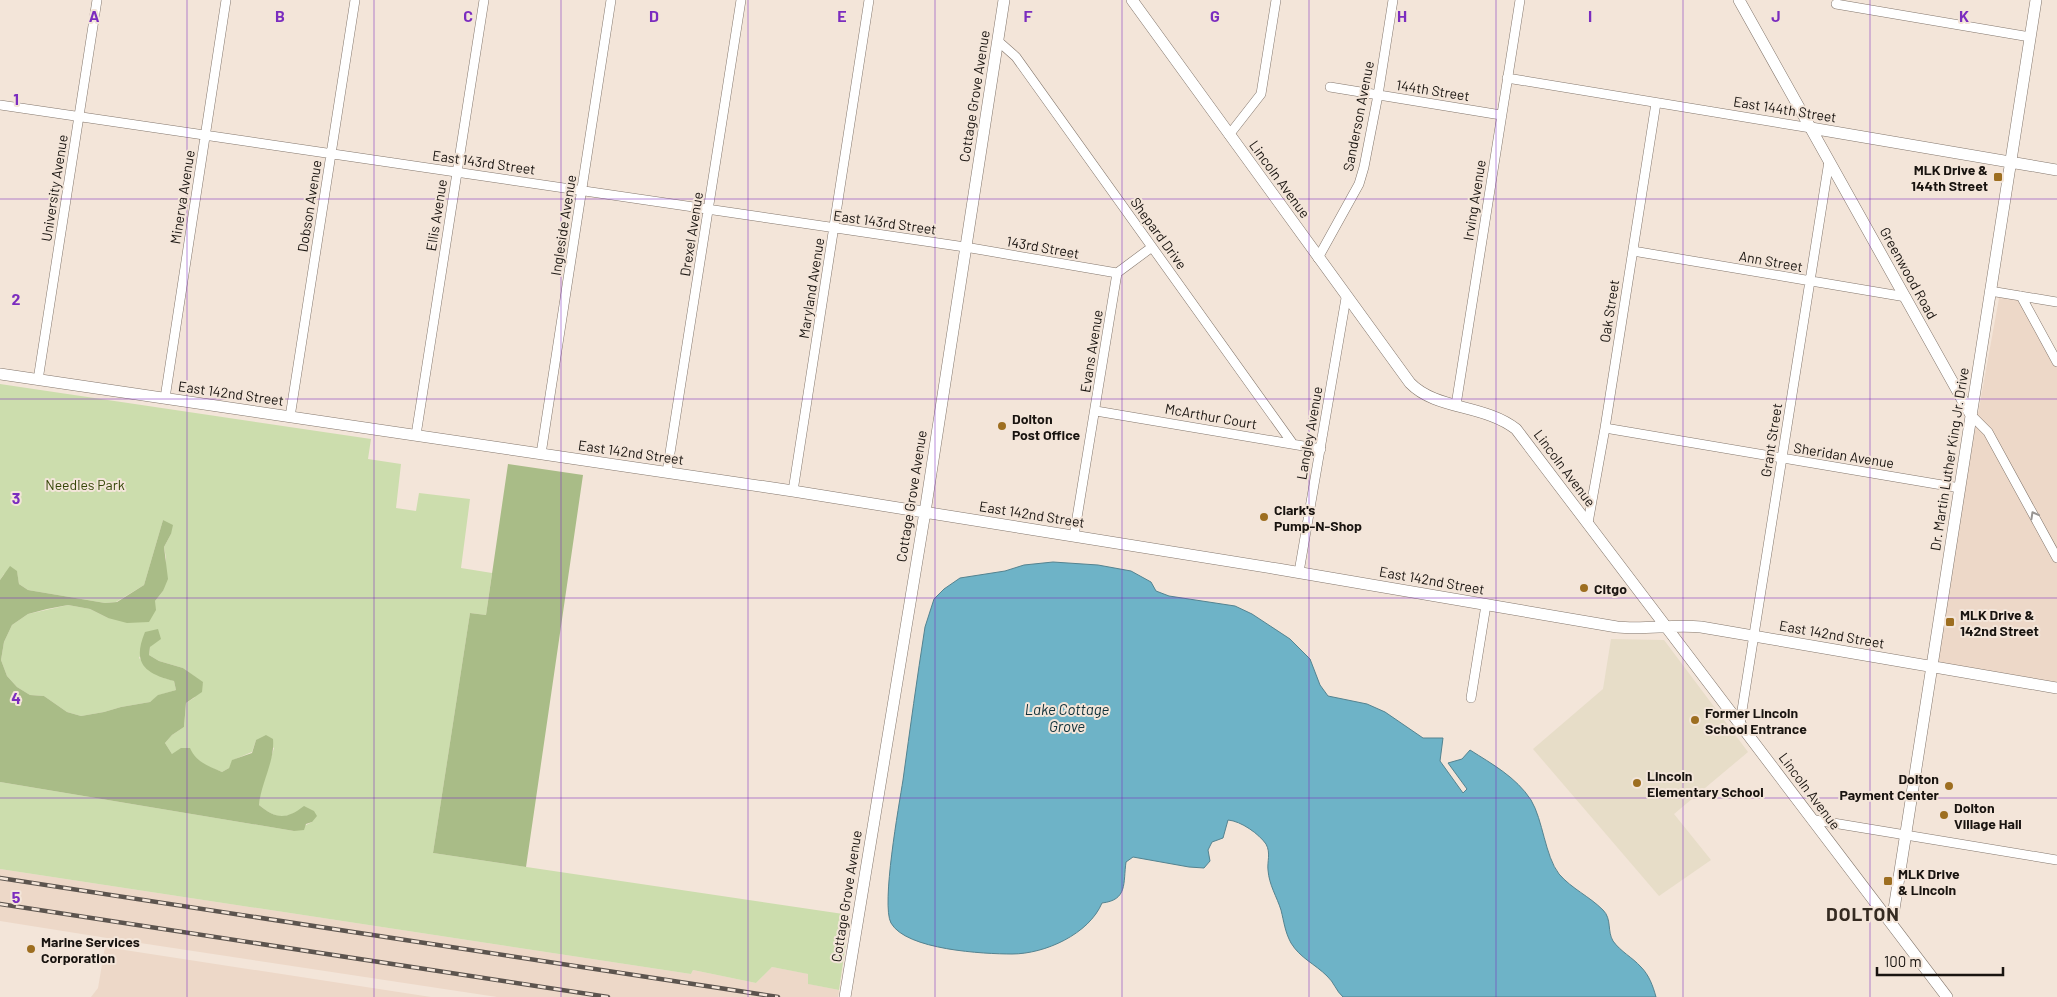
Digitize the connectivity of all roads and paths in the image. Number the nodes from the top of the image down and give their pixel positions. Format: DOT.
graph roads {
  1 [pos="97,0"];
  2 [pos="226,0"];
  3 [pos="355,0"];
  4 [pos="484,0"];
  5 [pos="611,0"];
  6 [pos="741,0"];
  7 [pos="869,0"];
  8 [pos="1004,0"];
  9 [pos="1132,0"];
  10 [pos="1276,0"];
  11 [pos="1393,0"];
  12 [pos="1520,0"];
  13 [pos="1739,0"];
  14 [pos="2036,0"];
  15 [pos="1836,4"];
  16 [pos="2030,37"];
  17 [pos="998,41"];
  18 [pos="1507,78"];
  19 [pos="1330,87"];
  20 [pos="1378,95"];
  21 [pos="1656,104"];
  22 [pos="0,105"];
  23 [pos="79,116"];
  24 [pos="1501,116"];
  25 [pos="1810,128"];
  26 [pos="205,135"];
  27 [pos="1229,135"];
  28 [pos="331,154"];
  29 [pos="1829,161"];
  30 [pos="2011,162"];
  31 [pos="2057,170"];
  32 [pos="457,172"];
  33 [pos="582,191"];
  34 [pos="709,210"];
  35 [pos="834,228"];
  36 [pos="965,247"];
  37 [pos="1152,247"];
  38 [pos="1633,251"];
  39 [pos="1318,258"];
  40 [pos="1117,273"];
  41 [pos="1810,281"];
  42 [pos="1990,291"];
  43 [pos="2021,296"];
  44 [pos="1906,297"];
  45 [pos="1346,298"];
  46 [pos="2057,302"];
  47 [pos="2057,362"];
  48 [pos="0,374"];
  49 [pos="38,380"];
  50 [pos="165,398"];
  51 [pos="1456,405"];
  52 [pos="1096,411"];
  53 [pos="1971,415"];
  54 [pos="290,416"];
  55 [pos="1605,428"];
  56 [pos="416,435"];
  57 [pos="1293,444"];
  58 [pos="1321,449"];
  59 [pos="541,454"];
  60 [pos="1782,459"];
  61 [pos="667,472"];
  62 [pos="1960,488"];
  63 [pos="793,491"];
  64 [pos="925,512"];
  65 [pos="1588,523"];
  66 [pos="1074,536"];
  67 [pos="2057,558"];
  68 [pos="1299,572"];
  69 [pos="1486,605"];
  70 [pos="1667,627"];
  71 [pos="1754,636"];
  72 [pos="1932,666"];
  73 [pos="2057,688"];
  74 [pos="1471,698"];
  75 [pos="1740,723"];
  76 [pos="1815,820"];
  77 [pos="1905,836"];
  78 [pos="2057,860"];
  79 [pos="1892,922"];
  80 [pos="845,997"];
  81 [pos="1947,997"];
  1 -- 23 [label="street, University Avenue"];
  2 -- 26 [label="street, Minerva Avenue"];
  3 -- 28 [label="street, Dobson Avenue"];
  4 -- 32 [label="street, Ellis Avenue"];
  5 -- 33 [label="street, Ingleside Avenue"];
  6 -- 34 [label="street, Drexel Avenue"];
  7 -- 35 [label="street, Maryland Avenue"];
  8 -- 17 [label="street, Cottage Grove Avenue"];
  9 -- 27 [label="street, Lincoln Avenue"];
  10 -- 27 [label="street"];
  11 -- 20 [label="street, Sanderson Avenue"];
  12 -- 18 [label="street, Irving Avenue"];
  13 -- 25 [label="street, Greenwood Road"];
  14 -- 16 [label="street, Dr. Martin Luther King Jr. Drive"];
  15 -- 16 [label="street"];
  16 -- 30 [label="street, Dr. Martin Luther King Jr. Drive"];
  17 -- 36 [label="street, Cottage Grove Avenue"];
  17 -- 37 [label="street, Shepard Drive"];
  18 -- 21 [label="street, East 144th Street"];
  18 -- 24 [label="street, Irving Avenue"];
  19 -- 20 [label="street, 144th Street"];
  20 -- 24 [label="street, 144th Street"];
  20 -- 39 [label="street, Sanderson Avenue"];
  21 -- 25 [label="street, East 144th Street"];
  21 -- 38 [label="street, Oak Street"];
  22 -- 23 [label="street, East 143rd Street"];
  23 -- 26 [label="street, East 143rd Street"];
  23 -- 49 [label="street, University Avenue"];
  24 -- 51 [label="street, Irving Avenue"];
  25 -- 29 [label="street, Greenwood Road"];
  25 -- 30 [label="street, East 144th Street"];
  26 -- 28 [label="street, East 143rd Street"];
  26 -- 50 [label="street, Minerva Avenue"];
  27 -- 39 [label="street, Lincoln Avenue"];
  28 -- 32 [label="street, East 143rd Street"];
  28 -- 54 [label="street, Dobson Avenue"];
  29 -- 41 [label="street, Grant Street"];
  29 -- 44 [label="street, Greenwood Road"];
  30 -- 31 [label="street, East 144th Street"];
  30 -- 42 [label="street, Dr. Martin Luther King Jr. Drive"];
  32 -- 33 [label="street, East 143rd Street"];
  32 -- 56 [label="street, Ellis Avenue"];
  33 -- 34 [label="street, East 143rd Street"];
  33 -- 59 [label="street, Ingleside Avenue"];
  34 -- 35 [label="street, East 143rd Street"];
  34 -- 61 [label="street, Drexel Avenue"];
  35 -- 36 [label="street, East 143rd Street"];
  35 -- 63 [label="street, Maryland Avenue"];
  36 -- 40 [label="street, 143rd Street"];
  36 -- 64 [label="street, Cottage Grove Avenue"];
  37 -- 40 [label="street"];
  37 -- 57 [label="street, Shepard Drive"];
  38 -- 41 [label="street, Ann Street"];
  38 -- 55 [label="street, Oak Street"];
  39 -- 45 [label="street, Lincoln Avenue"];
  40 -- 52 [label="street, Evans Avenue"];
  41 -- 44 [label="street, Ann Street"];
  41 -- 60 [label="street, Grant Street"];
  42 -- 43 [label="street"];
  42 -- 53 [label="street, Dr. Martin Luther King Jr. Drive"];
  43 -- 46 [label="street"];
  43 -- 47 [label="street"];
  44 -- 53 [label="street, Greenwood Road"];
  45 -- 51 [label="street, Lincoln Avenue"];
  45 -- 58 [label="street, Langley Avenue"];
  48 -- 49 [label="street, East 142nd Street"];
  49 -- 50 [label="street, East 142nd Street"];
  50 -- 54 [label="street, East 142nd Street"];
  51 -- 65 [label="street, Lincoln Avenue"];
  52 -- 57 [label="street, McArthur Court"];
  52 -- 66 [label="street, Evans Avenue"];
  53 -- 62 [label="street, Dr. Martin Luther King Jr. Drive"];
  67 -- 53 [label="street, Greenwood Road, one-way"];
  54 -- 56 [label="street, East 142nd Street"];
  55 -- 60 [label="street, Sheridan Avenue"];
  55 -- 65 [label="street, Oak Street"];
  56 -- 59 [label="street, East 142nd Street"];
  57 -- 58 [label="street, McArthur Court"];
  58 -- 68 [label="street, Langley Avenue"];
  59 -- 61 [label="street, East 142nd Street"];
  60 -- 62 [label="street, Sheridan Avenue"];
  60 -- 71 [label="street, Grant Street"];
  61 -- 63 [label="street, East 142nd Street"];
  62 -- 72 [label="street, Dr. Martin Luther King Jr. Drive"];
  63 -- 64 [label="street, East 142nd Street"];
  64 -- 66 [label="street, East 142nd Street"];
  64 -- 80 [label="street, Cottage Grove Avenue"];
  65 -- 70 [label="street, Lincoln Avenue"];
  66 -- 68 [label="street, East 142nd Street"];
  68 -- 69 [label="street, East 142nd Street"];
  69 -- 70 [label="street, East 142nd Street"];
  69 -- 74 [label="street"];
  70 -- 71 [label="street, East 142nd Street"];
  70 -- 75 [label="street, Lincoln Avenue"];
  71 -- 72 [label="street, East 142nd Street"];
  71 -- 75 [label="street, Grant Street"];
  72 -- 73 [label="street, East 142nd Street"];
  72 -- 77 [label="street, Dr. Martin Luther King Jr. Drive"];
  75 -- 76 [label="street, Lincoln Avenue"];
  76 -- 77 [label="street"];
  76 -- 79 [label="street, Lincoln Avenue"];
  77 -- 78 [label="street"];
  77 -- 79 [label="street, Dr. Martin Luther King Jr. Drive"];
  79 -- 81 [label="street, Lincoln Avenue"];
}
